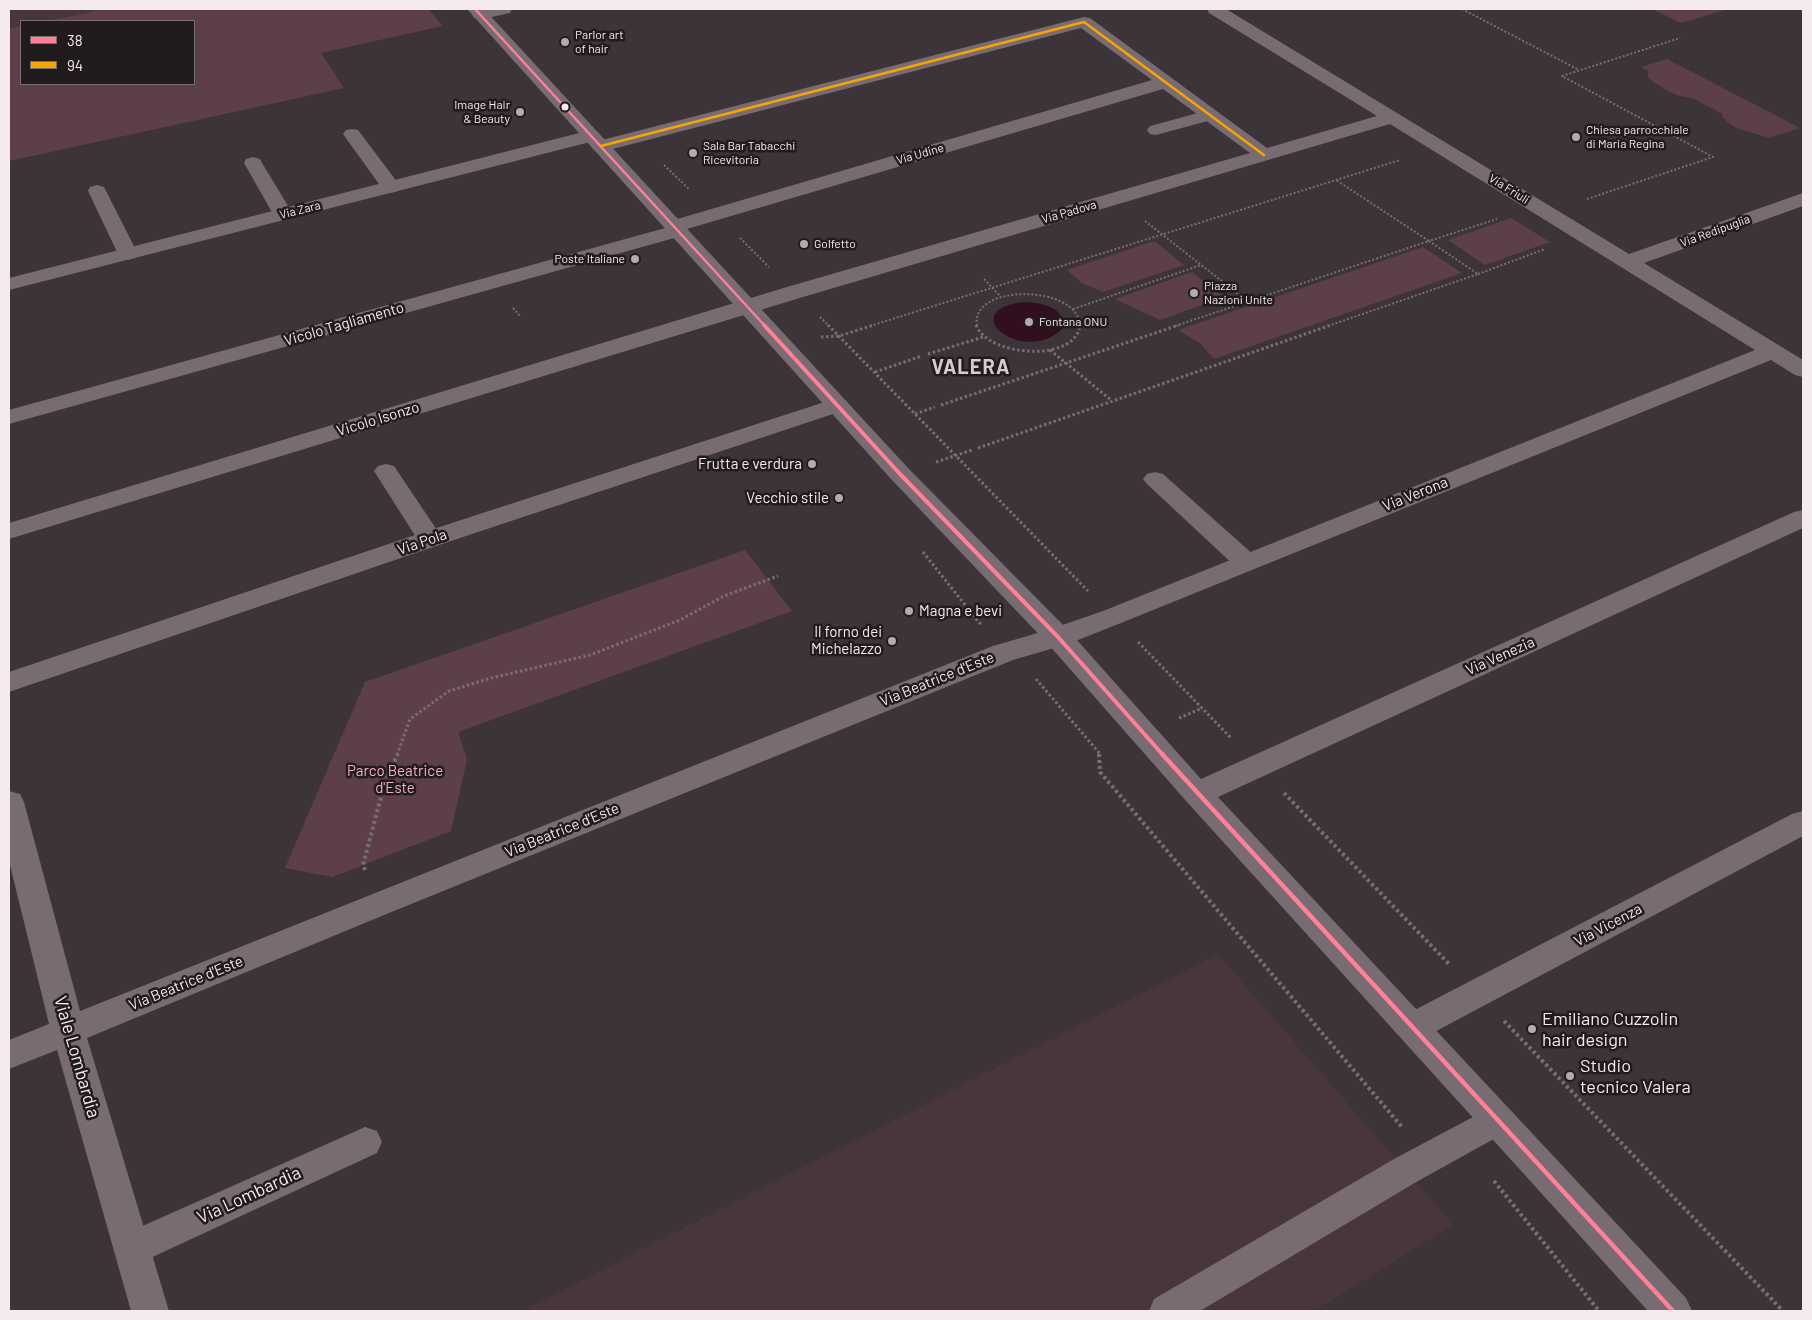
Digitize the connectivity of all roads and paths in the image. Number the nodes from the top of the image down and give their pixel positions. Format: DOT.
graph roads {
  1 [pos="504,9"];
  2 [pos="1215,9"];
  3 [pos="1462,9"];
  4 [pos="477,12"];
  5 [pos="1680,38"];
  6 [pos="1580,71"];
  7 [pos="1166,82"];
  8 [pos="1209,115"];
  9 [pos="1392,118"];
  10 [pos="1156,130"];
  11 [pos="352,134"];
  12 [pos="635,136"];
  13 [pos="596,141"];
  14 [pos="1440,147"];
  15 [pos="1264,155"];
  16 [pos="253,163"];
  17 [pos="1336,180"];
  18 [pos="391,186"];
  19 [pos="97,191"];
  20 [pos="1116,198"];
  21 [pos="1803,199"];
  22 [pos="1586,200"];
  23 [pos="1537,207"];
  24 [pos="282,214"];
  25 [pos="715,214"];
  26 [pos="676,228"];
  27 [pos="1162,234"];
  28 [pos="1429,241"];
  29 [pos="1546,249"];
  30 [pos="128,254"];
  31 [pos="1628,262"];
  32 [pos="1201,265"];
  33 [pos="1478,274"];
  34 [pos="984,279"];
  35 [pos="9,284"];
  36 [pos="991,287"];
  37 [pos="795,292"];
  38 [pos="1001,297"];
  39 [pos="1247,301"];
  40 [pos="747,307"];
  41 [pos="1073,309"];
  42 [pos="839,336"];
  43 [pos="983,336"];
  44 [pos="778,341"];
  45 [pos="1050,350"];
  46 [pos="1773,351"];
  47 [pos="928,354"];
  48 [pos="922,356"];
  49 [pos="1065,362"];
  50 [pos="1803,370"];
  51 [pos="875,372"];
  52 [pos="1112,400"];
  53 [pos="837,405"];
  54 [pos="941,405"];
  55 [pos="935,407"];
  56 [pos="915,414"];
  57 [pos="9,417"];
  58 [pos="978,448"];
  59 [pos="386,471"];
  60 [pos="1155,479"];
  61 [pos="1803,518"];
  62 [pos="9,531"];
  63 [pos="430,539"];
  64 [pos="1246,562"];
  65 [pos="778,576"];
  66 [pos="1112,616"];
  67 [pos="1058,637"];
  68 [pos="9,682"];
  69 [pos="1257,766"];
  70 [pos="1197,794"];
  71 [pos="9,802"];
  72 [pos="1803,822"];
  73 [pos="378,904"];
  74 [pos="1478,994"];
  75 [pos="1413,1028"];
  76 [pos="68,1031"];
  77 [pos="9,1055"];
  78 [pos="1498,1120"];
  79 [pos="365,1142"];
  80 [pos="133,1248"];
  81 [pos="150,1311"];
  82 [pos="1167,1311"];
  83 [pos="1673,1311"];
  84 [pos="1783,1311"];
  1 -- 4 [label="street"];
  2 -- 9 [label="street, Via Friuli"];
  3 -- 6 [label="path"];
  4 -- 13 [label="street"];
  5 -- 6 [label="path"];
  6 -- 22 [label="path"];
  7 -- 8 [label="street"];
  7 -- 12 [label="street, Via Zara"];
  7 -- 25 [label="street, Via Udine"];
  8 -- 10 [label="lane"];
  8 -- 15 [label="street"];
  9 -- 14 [label="street, Via Friuli"];
  9 -- 15 [label="street, Via Padova"];
  11 -- 18 [label="lane"];
  12 -- 13 [label="street, Via Zara"];
  12 -- 25 [label="path"];
  13 -- 18 [label="street, Via Zara"];
  13 -- 26 [label="street"];
  14 -- 17 [label="path"];
  14 -- 23 [label="street, Via Friuli"];
  15 -- 20 [label="street, Via Padova"];
  16 -- 24 [label="lane"];
  17 -- 27 [label="path"];
  17 -- 28 [label="path"];
  18 -- 24 [label="street, Via Zara"];
  19 -- 30 [label="lane"];
  20 -- 27 [label="path"];
  20 -- 37 [label="street, Via Padova"];
  21 -- 31 [label="street, Via Redipuglia"];
  23 -- 28 [label="path"];
  23 -- 31 [label="street, Via Friuli"];
  24 -- 30 [label="street, Via Zara"];
  25 -- 26 [label="street, Via Udine"];
  25 -- 37 [label="path"];
  26 -- 40 [label="street"];
  26 -- 57 [label="street, Vicolo Tagliamento"];
  27 -- 32 [label="path"];
  27 -- 36 [label="path"];
  28 -- 33 [label="path"];
  28 -- 39 [label="path"];
  29 -- 33 [label="path"];
  30 -- 35 [label="street, Via Zara"];
  31 -- 46 [label="street, Via Friuli"];
  32 -- 39 [label="path"];
  32 -- 41 [label="path"];
  33 -- 52 [label="path"];
  34 -- 36 [label="path"];
  36 -- 38 [label="path"];
  36 -- 42 [label="path"];
  37 -- 40 [label="street, Via Padova"];
  37 -- 42 [label="path"];
  38 -- 41 [label="path"];
  38 -- 43 [label="path"];
  39 -- 49 [label="path"];
  40 -- 44 [label="street"];
  40 -- 62 [label="street, Vicolo Isonzo"];
  41 -- 45 [label="path"];
  42 -- 44 [label="path"];
  42 -- 51 [label="path"];
  43 -- 45 [label="path"];
  43 -- 47 [label="path"];
  44 -- 53 [label="street"];
  45 -- 49 [label="path"];
  46 -- 50 [label="street, Via Friuli"];
  46 -- 64 [label="street, Via Verona"];
  48 -- 51 [label="path"];
  49 -- 52 [label="path"];
  49 -- 54 [label="path"];
  51 -- 56 [label="path"];
  52 -- 58 [label="path"];
  53 -- 63 [label="street, Via Pola"];
  53 -- 67 [label="street"];
  55 -- 56 [label="path"];
  56 -- 66 [label="path"];
  59 -- 63 [label="lane"];
  60 -- 64 [label="lane"];
  61 -- 69 [label="street, Via Venezia"];
  63 -- 68 [label="street, Via Pola"];
  64 -- 66 [label="street, Via Verona"];
  65 -- 73 [label="path"];
  66 -- 67 [label="street, Via Verona"];
  66 -- 69 [label="path"];
  67 -- 70 [label="street"];
  67 -- 73 [label="street, Via Beatrice d'Este"];
  69 -- 70 [label="street, Via Venezia"];
  69 -- 74 [label="path"];
  70 -- 75 [label="street"];
  71 -- 76 [label="street, Viale Lombardia"];
  72 -- 74 [label="street, Via Vicenza"];
  73 -- 76 [label="street, Via Beatrice d'Este"];
  74 -- 75 [label="street, Via Vicenza"];
  74 -- 84 [label="path"];
  75 -- 78 [label="street"];
  76 -- 77 [label="street, Via Beatrice d'Este"];
  76 -- 80 [label="street, Viale Lombardia"];
  78 -- 82 [label="lane"];
  78 -- 83 [label="street"];
  79 -- 80 [label="lane, Via Lombardia"];
  80 -- 81 [label="street, Viale Lombardia"];
}
